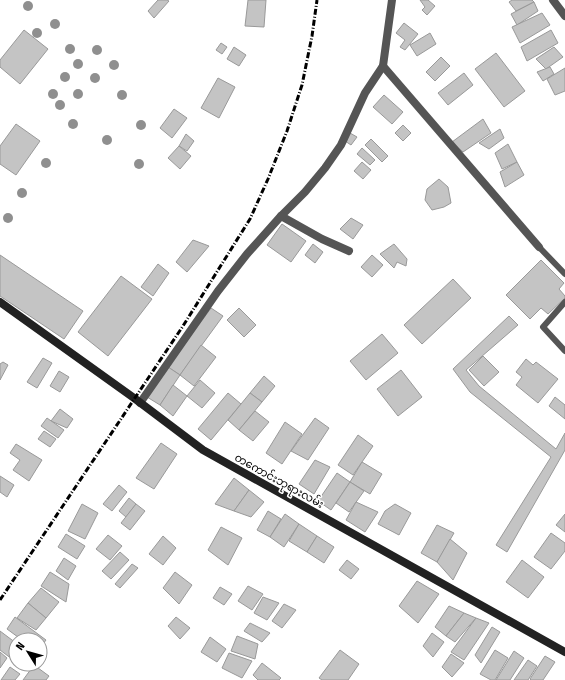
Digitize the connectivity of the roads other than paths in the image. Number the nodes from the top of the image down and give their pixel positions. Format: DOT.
graph roads {
  1 [pos="392,0"];
  2 [pos="553,0"];
  3 [pos="565,16"];
  4 [pos="383,66"];
  5 [pos="281,216"];
  6 [pos="539,247"];
  7 [pos="349,251"];
  8 [pos="565,274"];
  9 [pos="0,302"];
  10 [pos="565,302"];
  11 [pos="565,351"];
  12 [pos="140,403"];
  13 [pos="565,652"];
  1 -- 4 [label="street"];
  2 -- 3 [label="street"];
  4 -- 5 [label="street"];
  4 -- 6 [label="street"];
  5 -- 7 [label="street"];
  5 -- 12 [label="street"];
  6 -- 8 [label="lane"];
  9 -- 12 [label="main road, တကောင်းဘုရားလမ်း"];
  10 -- 11 [label="lane"];
  12 -- 13 [label="main road, တကောင်းဘုရားလမ်း"];
}
